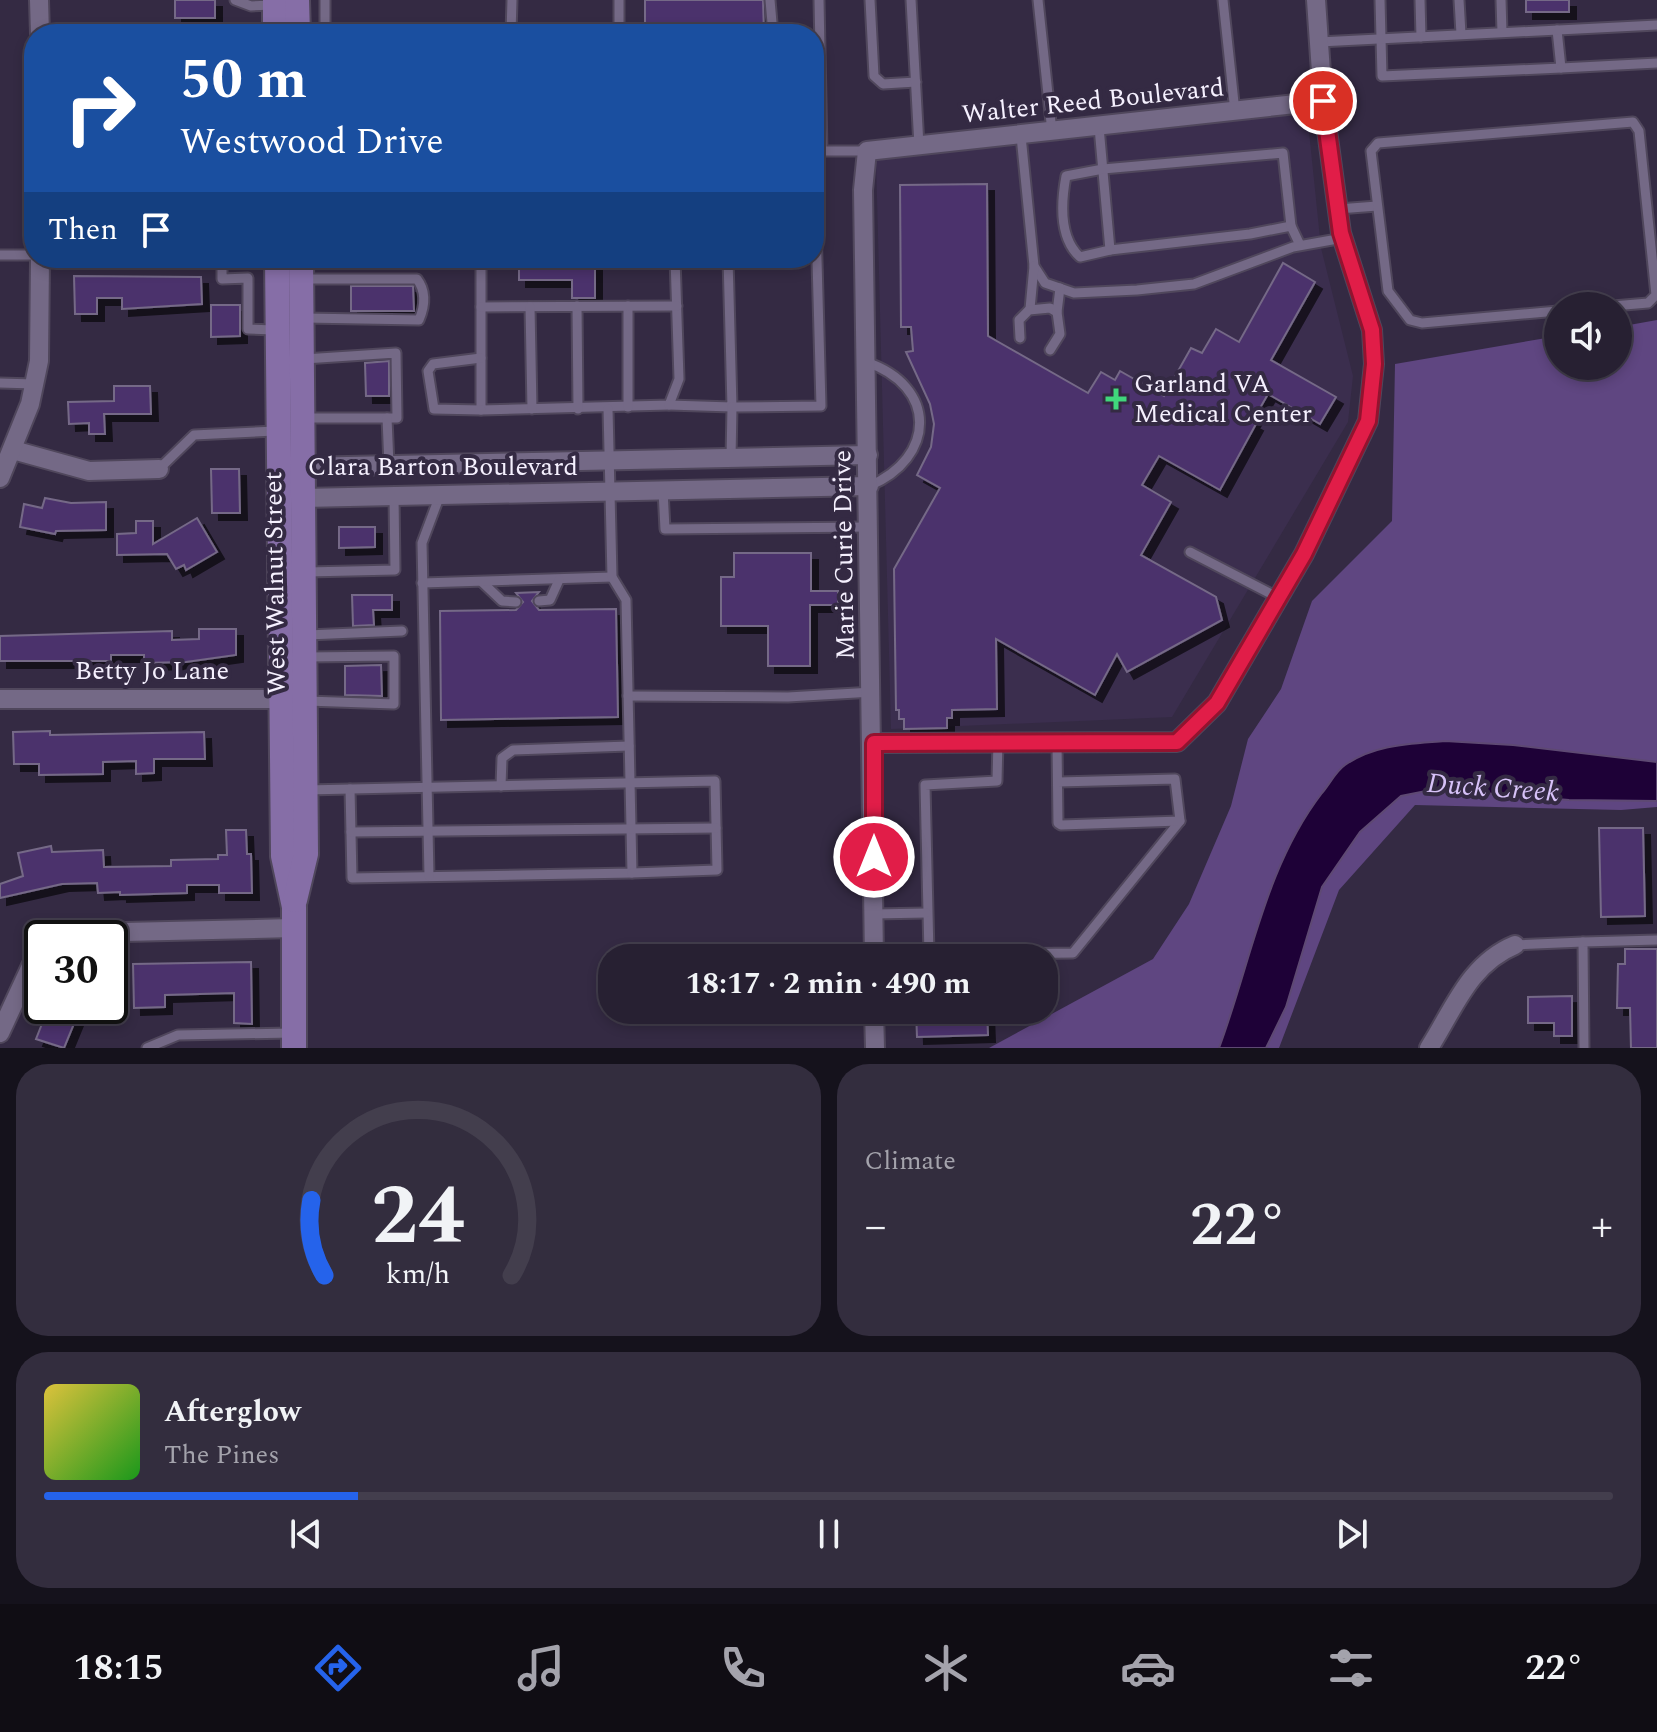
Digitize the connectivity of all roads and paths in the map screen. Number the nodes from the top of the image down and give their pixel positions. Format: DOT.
graph roads {
  1 [pos="39,0"];
  2 [pos="235,0"];
  3 [pos="325,0"];
  4 [pos="512,0"];
  5 [pos="619,0"];
  6 [pos="770,0"];
  7 [pos="819,0"];
  8 [pos="870,0"];
  9 [pos="911,0"];
  10 [pos="1038,0"];
  11 [pos="1223,0"];
  12 [pos="1316,0"];
  13 [pos="1380,0"];
  14 [pos="1420,0"];
  15 [pos="1459,0"];
  16 [pos="1501,0"];
  17 [pos="282,2"];
  18 [pos="40,24"];
  19 [pos="288,24"];
  20 [pos="325,24"];
  21 [pos="511,24"];
  22 [pos="619,24"];
  23 [pos="772,24"];
  24 [pos="819,24"];
  25 [pos="1657,25"];
  26 [pos="1557,30"];
  27 [pos="1502,32"];
  28 [pos="1461,34"];
  29 [pos="1421,37"];
  30 [pos="1381,39"];
  31 [pos="1319,42"];
  32 [pos="1657,63"];
  33 [pos="1561,68"];
  34 [pos="916,82"];
  35 [pos="1323,101"];
  36 [pos="1235,112"];
  37 [pos="1099,127"];
  38 [pos="1052,132"];
  39 [pos="1021,136"];
  40 [pos="919,146"];
  41 [pos="824,151"];
  42 [pos="867,151"];
  43 [pos="1103,169"];
  44 [pos="1377,206"];
  45 [pos="1338,209"];
  46 [pos="1291,226"];
  47 [pos="1343,238"];
  48 [pos="1300,245"];
  49 [pos="1110,250"];
  50 [pos="0,255"];
  51 [pos="24,255"];
  52 [pos="1034,266"];
  53 [pos="40,268"];
  54 [pos="222,268"];
  55 [pos="277,268"];
  56 [pos="481,268"];
  57 [pos="675,268"];
  58 [pos="728,268"];
  59 [pos="819,268"];
  60 [pos="301,269"];
  61 [pos="1060,288"];
  62 [pos="1632,304"];
  63 [pos="577,306"];
  64 [pos="628,306"];
  65 [pos="677,306"];
  66 [pos="481,307"];
  67 [pos="530,307"];
  68 [pos="1030,309"];
  69 [pos="1057,312"];
  70 [pos="1544,312"];
  71 [pos="301,318"];
  72 [pos="278,330"];
  73 [pos="1020,338"];
  74 [pos="1050,350"];
  75 [pos="481,358"];
  76 [pos="301,359"];
  77 [pos="866,362"];
  78 [pos="0,383"];
  79 [pos="34,384"];
  80 [pos="669,405"];
  81 [pos="628,407"];
  82 [pos="732,407"];
  83 [pos="532,409"];
  84 [pos="578,409"];
  85 [pos="608,409"];
  86 [pos="481,410"];
  87 [pos="301,418"];
  88 [pos="387,418"];
  89 [pos="279,431"];
  90 [pos="13,450"];
  91 [pos="868,455"];
  92 [pos="731,458"];
  93 [pos="609,460"];
  94 [pos="389,465"];
  95 [pos="301,467"];
  96 [pos="159,469"];
  97 [pos="0,478"];
  98 [pos="279,484"];
  99 [pos="869,486"];
  100 [pos="663,490"];
  101 [pos="610,492"];
  102 [pos="440,495"];
  103 [pos="394,496"];
  104 [pos="303,498"];
  105 [pos="870,527"];
  106 [pos="1190,552"];
  107 [pos="303,572"];
  108 [pos="612,577"];
  109 [pos="559,580"];
  110 [pos="482,582"];
  111 [pos="422,583"];
  112 [pos="1279,598"];
  113 [pos="539,601"];
  114 [pos="516,602"];
  115 [pos="402,631"];
  116 [pos="304,646"];
  117 [pos="873,692"];
  118 [pos="628,696"];
  119 [pos="293,698"];
  120 [pos="0,699"];
  121 [pos="998,741"];
  122 [pos="874,743"];
  123 [pos="1057,744"];
  124 [pos="629,746"];
  125 [pos="1058,782"];
  126 [pos="630,783"];
  127 [pos="501,786"];
  128 [pos="426,787"];
  129 [pos="350,789"];
  130 [pos="306,790"];
  131 [pos="1180,821"];
  132 [pos="631,828"];
  133 [pos="716,828"];
  134 [pos="351,832"];
  135 [pos="427,832"];
  136 [pos="632,873"];
  137 [pos="429,876"];
  138 [pos="926,913"];
  139 [pos="874,914"];
  140 [pos="294,917"];
  141 [pos="128,930"];
  142 [pos="1657,940"];
  143 [pos="1583,942"];
  144 [pos="874,944"];
  145 [pos="1515,945"];
  146 [pos="24,986"];
  147 [pos="874,1024"];
  148 [pos="0,1033"];
  149 [pos="294,1040"];
  150 [pos="147,1048"];
  151 [pos="875,1048"];
  152 [pos="1429,1048"];
  153 [pos="1584,1048"];
  1 -- 18 [label="street"];
  2 -- 17 [label="lane"];
  3 -- 20 [label="lane"];
  4 -- 21 [label="lane"];
  5 -- 22 [label="lane"];
  6 -- 23 [label="lane"];
  7 -- 24 [label="lane"];
  8 -- 34 [label="lane"];
  9 -- 34 [label="lane"];
  10 -- 38 [label="lane"];
  11 -- 36 [label="lane"];
  12 -- 31 [label="street"];
  13 -- 30 [label="lane"];
  14 -- 29 [label="lane"];
  15 -- 28 [label="lane"];
  16 -- 27 [label="lane"];
  17 -- 19 [label="main road"];
  25 -- 26 [label="lane"];
  26 -- 27 [label="lane"];
  26 -- 33 [label="lane"];
  27 -- 28 [label="lane"];
  28 -- 29 [label="lane"];
  29 -- 30 [label="lane"];
  30 -- 31 [label="lane"];
  30 -- 33 [label="lane"];
  31 -- 35 [label="street"];
  32 -- 33 [label="lane"];
  34 -- 40 [label="lane"];
  35 -- 36 [label="street, Walter Reed Boulevard"];
  35 -- 45 [label="street"];
  36 -- 37 [label="street, Walter Reed Boulevard"];
  37 -- 38 [label="street, Walter Reed Boulevard"];
  37 -- 43 [label="lane"];
  38 -- 39 [label="street, Walter Reed Boulevard"];
  39 -- 40 [label="street, Walter Reed Boulevard"];
  39 -- 52 [label="lane"];
  40 -- 42 [label="street, Walter Reed Boulevard"];
  41 -- 42 [label="lane"];
  42 -- 77 [label="street, Marie Curie Drive"];
  43 -- 46 [label="lane"];
  43 -- 49 [label="lane"];
  43 -- 49 [label="lane"];
  44 -- 45 [label="lane"];
  44 -- 62 [label="lane"];
  44 -- 70 [label="lane"];
  45 -- 47 [label="street"];
  46 -- 48 [label="lane"];
  46 -- 49 [label="lane"];
  47 -- 48 [label="lane"];
  47 -- 112 [label="street"];
  48 -- 61 [label="lane"];
  50 -- 51 [label="lane"];
  52 -- 61 [label="lane"];
  52 -- 68 [label="lane"];
  53 -- 79 [label="street"];
  54 -- 72 [label="lane"];
  55 -- 72 [label="main road, West Walnut Street"];
  56 -- 66 [label="lane"];
  57 -- 65 [label="lane"];
  58 -- 82 [label="lane"];
  59 -- 82 [label="lane"];
  60 -- 71 [label="main road, West Walnut Street"];
  60 -- 71 [label="lane"];
  61 -- 69 [label="lane"];
  63 -- 64 [label="lane"];
  63 -- 67 [label="lane"];
  63 -- 84 [label="lane"];
  64 -- 65 [label="lane"];
  64 -- 81 [label="lane"];
  65 -- 80 [label="lane"];
  66 -- 67 [label="lane"];
  66 -- 75 [label="lane"];
  67 -- 83 [label="lane"];
  68 -- 69 [label="lane"];
  68 -- 73 [label="lane"];
  69 -- 74 [label="lane"];
  71 -- 76 [label="main road, West Walnut Street"];
  72 -- 89 [label="main road, West Walnut Street"];
  75 -- 86 [label="lane"];
  75 -- 86 [label="lane"];
  76 -- 87 [label="main road, West Walnut Street"];
  76 -- 88 [label="lane"];
  77 -- 91 [label="street, Marie Curie Drive"];
  77 -- 99 [label="lane"];
  78 -- 79 [label="lane"];
  79 -- 90 [label="street"];
  80 -- 81 [label="lane"];
  80 -- 82 [label="lane"];
  81 -- 85 [label="lane"];
  82 -- 92 [label="lane"];
  83 -- 84 [label="lane"];
  83 -- 86 [label="lane"];
  84 -- 85 [label="lane"];
  85 -- 93 [label="lane"];
  87 -- 88 [label="lane"];
  87 -- 95 [label="main road, West Walnut Street"];
  88 -- 94 [label="lane"];
  89 -- 96 [label="lane"];
  89 -- 98 [label="main road, West Walnut Street"];
  90 -- 96 [label="street"];
  90 -- 97 [label="street"];
  91 -- 92 [label="street, Clara Barton Boulevard"];
  91 -- 99 [label="street, Marie Curie Drive"];
  92 -- 93 [label="street, Clara Barton Boulevard"];
  93 -- 94 [label="street, Clara Barton Boulevard"];
  93 -- 101 [label="lane"];
  94 -- 95 [label="street, Clara Barton Boulevard"];
  95 -- 98 [label="street, Clara Barton Boulevard"];
  95 -- 104 [label="main road, West Walnut Street"];
  98 -- 104 [label="street, Clara Barton Boulevard"];
  98 -- 119 [label="main road, West Walnut Street"];
  99 -- 100 [label="street, Clara Barton Boulevard"];
  99 -- 105 [label="street, Marie Curie Drive"];
  100 -- 101 [label="street, Clara Barton Boulevard"];
  100 -- 105 [label="lane"];
  101 -- 102 [label="street, Clara Barton Boulevard"];
  101 -- 108 [label="lane"];
  102 -- 103 [label="street, Clara Barton Boulevard"];
  102 -- 111 [label="lane"];
  103 -- 104 [label="street, Clara Barton Boulevard"];
  103 -- 107 [label="lane"];
  104 -- 107 [label="main road, West Walnut Street"];
  105 -- 117 [label="street, Marie Curie Drive"];
  106 -- 112 [label="lane"];
  107 -- 116 [label="main road, West Walnut Street"];
  108 -- 109 [label="lane"];
  108 -- 118 [label="lane"];
  109 -- 110 [label="lane"];
  109 -- 113 [label="lane"];
  110 -- 111 [label="lane"];
  110 -- 114 [label="lane"];
  111 -- 128 [label="lane"];
  112 -- 123 [label="street"];
  115 -- 116 [label="lane"];
  116 -- 119 [label="main road, West Walnut Street"];
  116 -- 119 [label="lane"];
  117 -- 118 [label="lane"];
  117 -- 122 [label="street, Marie Curie Drive"];
  118 -- 124 [label="lane"];
  119 -- 120 [label="street, Betty Jo Lane"];
  119 -- 130 [label="main road, West Walnut Street"];
  119 -- 140 [label="main road, West Walnut Street"];
  121 -- 122 [label="street"];
  121 -- 123 [label="street"];
  121 -- 138 [label="lane"];
  122 -- 139 [label="street, Marie Curie Drive"];
  123 -- 125 [label="lane"];
  124 -- 126 [label="lane"];
  124 -- 127 [label="lane"];
  125 -- 131 [label="lane"];
  125 -- 131 [label="lane"];
  126 -- 127 [label="lane"];
  126 -- 132 [label="lane"];
  126 -- 133 [label="lane"];
  127 -- 128 [label="lane"];
  128 -- 129 [label="lane"];
  128 -- 135 [label="lane"];
  129 -- 130 [label="lane"];
  129 -- 134 [label="lane"];
  130 -- 140 [label="main road, West Walnut Street"];
  131 -- 138 [label="lane"];
  132 -- 133 [label="lane"];
  132 -- 135 [label="lane"];
  132 -- 136 [label="lane"];
  133 -- 136 [label="lane"];
  134 -- 135 [label="lane"];
  134 -- 137 [label="lane"];
  135 -- 137 [label="lane"];
  136 -- 137 [label="lane"];
  138 -- 139 [label="lane"];
  139 -- 144 [label="street, Marie Curie Drive"];
  140 -- 141 [label="street"];
  140 -- 149 [label="main road, West Walnut Street"];
  142 -- 143 [label="lane"];
  143 -- 145 [label="lane"];
  143 -- 153 [label="lane"];
  145 -- 152 [label="street"];
  146 -- 148 [label="street"];
  147 -- 151 [label="street"];
  149 -- 150 [label="lane"];
}
